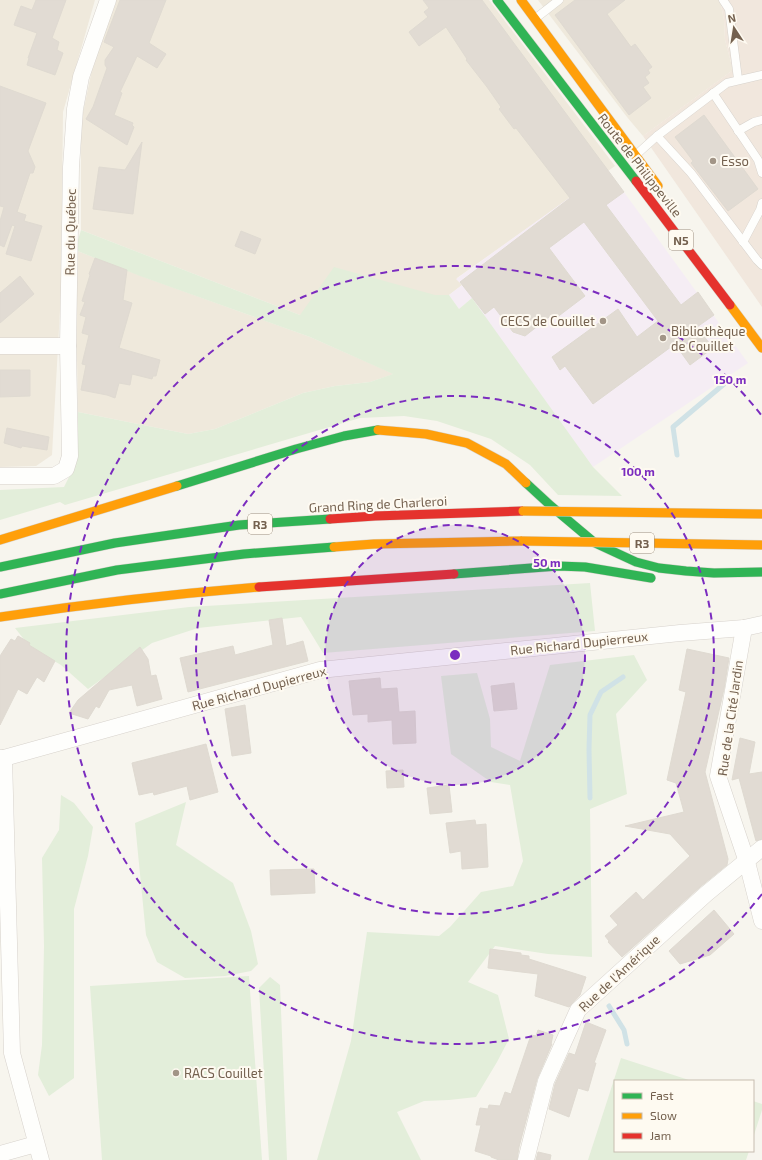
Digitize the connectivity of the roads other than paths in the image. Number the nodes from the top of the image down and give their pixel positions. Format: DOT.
graph roads {
  1 [pos="108,0"];
  2 [pos="497,0"];
  3 [pos="521,0"];
  4 [pos="558,0"];
  5 [pos="723,0"];
  6 [pos="535,19"];
  7 [pos="762,75"];
  8 [pos="738,79"];
  9 [pos="713,93"];
  10 [pos="762,120"];
  11 [pos="738,131"];
  12 [pos="657,136"];
  13 [pos="636,156"];
  14 [pos="630,173"];
  15 [pos="762,173"];
  16 [pos="663,192"];
  17 [pos="762,203"];
  18 [pos="759,220"];
  19 [pos="743,242"];
  20 [pos="762,265"];
  21 [pos="0,346"];
  22 [pos="68,346"];
  23 [pos="762,348"];
  24 [pos="0,476"];
  25 [pos="762,514"];
  26 [pos="0,540"];
  27 [pos="762,545"];
  28 [pos="0,567"];
  29 [pos="762,572"];
  30 [pos="664,580"];
  31 [pos="0,594"];
  32 [pos="0,617"];
  33 [pos="762,624"];
  34 [pos="744,628"];
  35 [pos="2,758"];
  36 [pos="762,848"];
  37 [pos="747,862"];
  38 [pos="762,921"];
  39 [pos="36,1144"];
  40 [pos="0,1154"];
  41 [pos="41,1160"];
  42 [pos="526,1160"];
  1 -- 22 [label="street, Rue du Québec"];
  2 -- 14 [label="main road, Route de Philippeville / N5"];
  3 -- 6 [label="main road, Route de Philippeville"];
  4 -- 6 [label="lane"];
  5 -- 8 [label="lane"];
  6 -- 13 [label="main road, Route de Philippeville"];
  7 -- 8 [label="lane"];
  8 -- 9 [label="lane"];
  9 -- 11 [label="lane"];
  9 -- 12 [label="lane"];
  10 -- 11 [label="lane"];
  11 -- 15 [label="lane"];
  12 -- 13 [label="lane"];
  12 -- 19 [label="lane"];
  13 -- 14 [label="lane"];
  13 -- 16 [label="main road, Route de Philippeville"];
  14 -- 23 [label="main road, Route de Philippeville / N5"];
  17 -- 18 [label="lane"];
  18 -- 19 [label="lane"];
  19 -- 20 [label="lane"];
  21 -- 22 [label="street"];
  22 -- 24 [label="street, Rue du Québec"];
  25 -- 28 [label="main road, Grand Ring de Charleroi / R3, bridge"];
  26 -- 29 [label="main road"];
  27 -- 31 [label="main road, R3, bridge"];
  30 -- 32 [label="main road"];
  33 -- 34 [label="street, Rue Richard Dupierreux"];
  34 -- 35 [label="street, Rue Richard Dupierreux"];
  34 -- 37 [label="street, Rue de la Cité Jardin"];
  35 -- 39 [label="street"];
  36 -- 37 [label="street, Rue de l'Amérique"];
  37 -- 38 [label="street, Rue de la Cité Jardin"];
  37 -- 42 [label="street, Rue de l'Amérique"];
  39 -- 40 [label="street"];
  39 -- 41 [label="street"];
}
